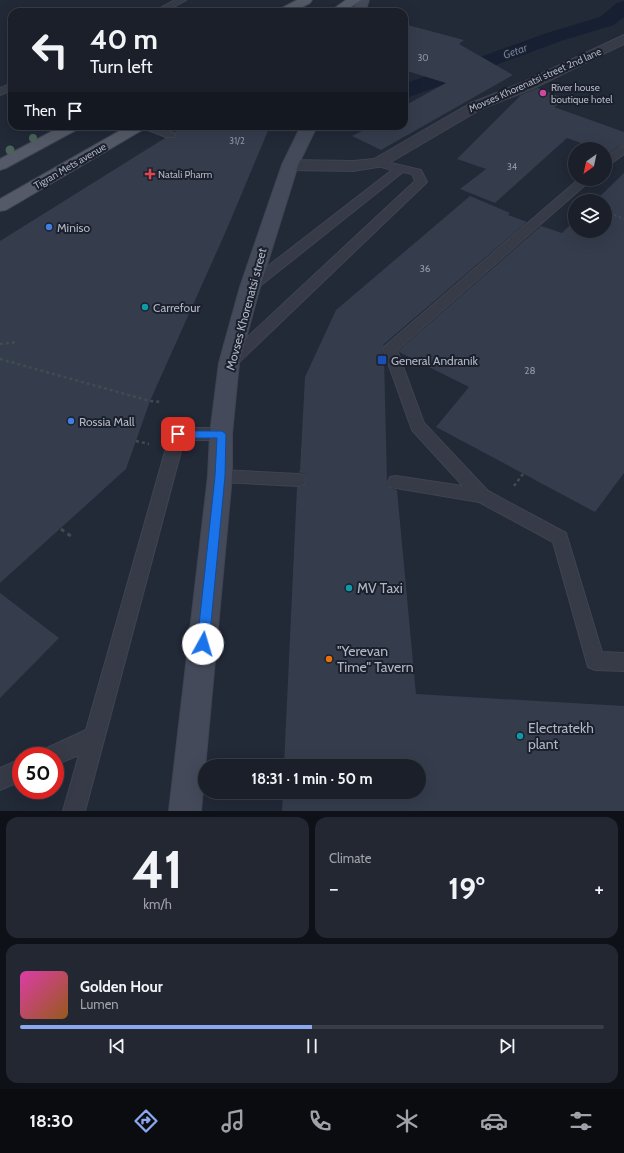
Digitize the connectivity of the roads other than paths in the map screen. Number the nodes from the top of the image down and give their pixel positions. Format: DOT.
graph roads {
  1 [pos="182,0"];
  2 [pos="306,0"];
  3 [pos="355,0"];
  4 [pos="165,8"];
  5 [pos="291,8"];
  6 [pos="341,8"];
  7 [pos="624,39"];
  8 [pos="66,130"];
  9 [pos="133,130"];
  10 [pos="157,130"];
  11 [pos="307,130"];
  12 [pos="170,135"];
  13 [pos="624,149"];
  14 [pos="612,158"];
  15 [pos="378,163"];
  16 [pos="290,164"];
  17 [pos="0,165"];
  18 [pos="401,168"];
  19 [pos="578,186"];
  20 [pos="0,206"];
  21 [pos="250,286"];
  22 [pos="229,364"];
  23 [pos="222,434"];
  24 [pos="220,476"];
  25 [pos="298,480"];
  26 [pos="396,482"];
  27 [pos="482,496"];
  28 [pos="624,662"];
  29 [pos="96,737"];
  30 [pos="64,751"];
  31 [pos="12,774"];
  32 [pos="0,779"];
  33 [pos="74,811"];
  34 [pos="185,811"];
  1 -- 4 [label="lane"];
  2 -- 5 [label="main road"];
  3 -- 6 [label="main road"];
  7 -- 15 [label="street, Movses Khorenatsi street 2nd lane"];
  8 -- 17 [label="main road"];
  9 -- 20 [label="main road, Tigran Mets avenue"];
  10 -- 12 [label="lane"];
  11 -- 16 [label="main road, Movses Khorenatsi street"];
  13 -- 14 [label="lane"];
  15 -- 16 [label="street, Movses Khorenatsi street 2nd lane"];
  15 -- 18 [label="lane"];
  16 -- 21 [label="main road, Movses Khorenatsi street"];
  18 -- 21 [label="lane"];
  18 -- 22 [label="lane"];
  19 -- 27 [label="lane"];
  21 -- 22 [label="main road, Movses Khorenatsi street"];
  22 -- 23 [label="main road, Movses Khorenatsi street"];
  23 -- 24 [label="main road, Movses Khorenatsi street"];
  23 -- 29 [label="lane"];
  24 -- 25 [label="lane"];
  24 -- 34 [label="main road, Movses Khorenatsi street"];
  26 -- 27 [label="lane"];
  27 -- 28 [label="lane"];
  29 -- 30 [label="lane"];
  29 -- 33 [label="lane"];
  31 -- 32 [label="lane"];
}
